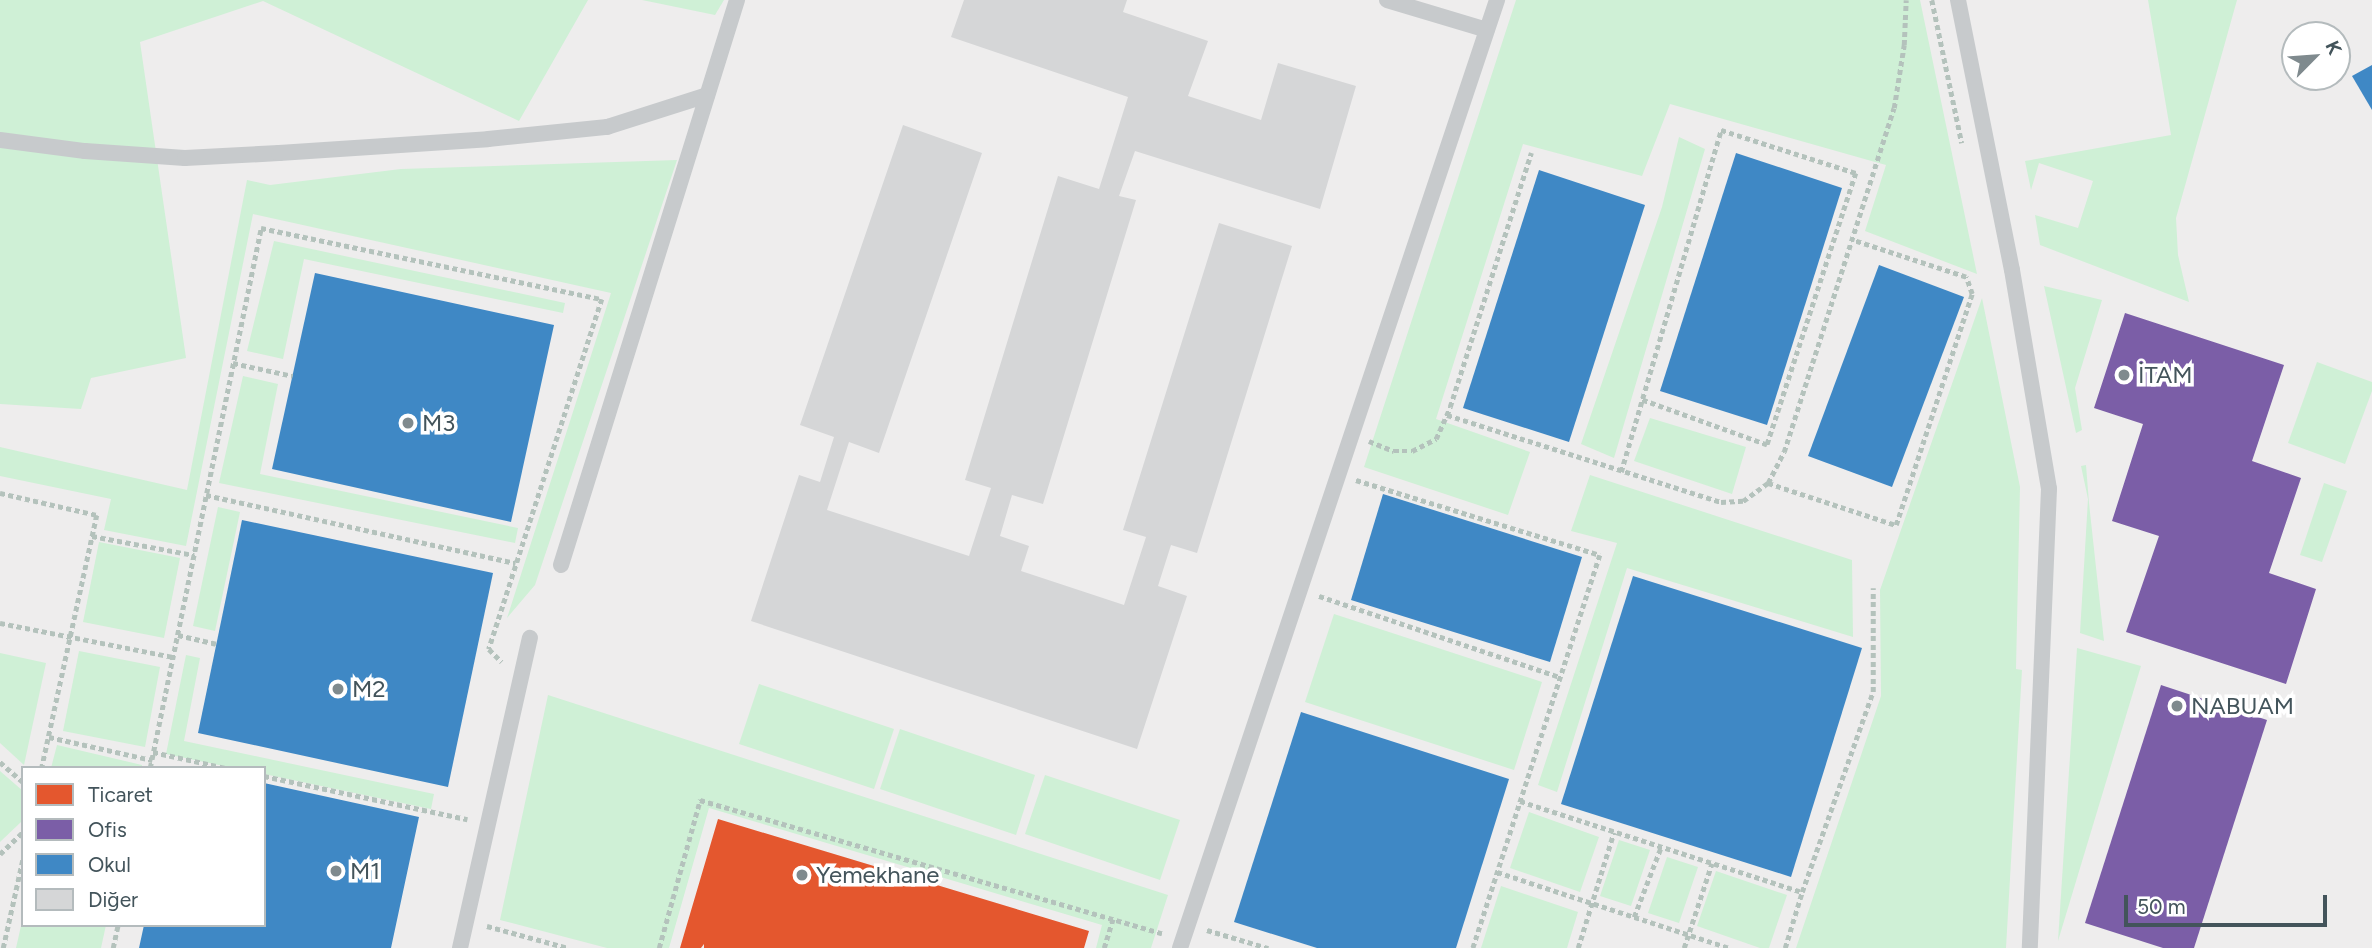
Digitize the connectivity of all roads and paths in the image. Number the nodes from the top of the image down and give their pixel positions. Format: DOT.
graph roads {
  1 [pos="737,0"];
  2 [pos="1387,0"];
  3 [pos="1497,0"];
  4 [pos="1906,0"];
  5 [pos="1932,0"];
  6 [pos="1958,0"];
  7 [pos="1488,30"];
  8 [pos="707,95"];
  9 [pos="0,139"];
  10 [pos="1963,147"];
  11 [pos="1531,153"];
  12 [pos="1852,240"];
  13 [pos="233,363"];
  14 [pos="293,376"];
  15 [pos="1642,400"];
  16 [pos="1447,415"];
  17 [pos="1352,435"];
  18 [pos="1621,472"];
  19 [pos="1354,480"];
  20 [pos="1768,483"];
  21 [pos="0,493"];
  22 [pos="206,495"];
  23 [pos="92,536"];
  24 [pos="194,555"];
  25 [pos="517,563"];
  26 [pos="561,565"];
  27 [pos="1873,588"];
  28 [pos="1316,596"];
  29 [pos="0,623"];
  30 [pos="177,635"];
  31 [pos="71,637"];
  32 [pos="530,638"];
  33 [pos="216,644"];
  34 [pos="173,657"];
  35 [pos="502,662"];
  36 [pos="1560,677"];
  37 [pos="49,737"];
  38 [pos="153,752"];
  39 [pos="152,760"];
  40 [pos="0,762"];
  41 [pos="42,766"];
  42 [pos="150,766"];
  43 [pos="217,766"];
  44 [pos="266,776"];
  45 [pos="21,780"];
  46 [pos="1520,801"];
  47 [pos="467,820"];
  48 [pos="1614,832"];
  49 [pos="21,834"];
  50 [pos="1661,847"];
  51 [pos="0,854"];
  52 [pos="1712,863"];
  53 [pos="21,867"];
  54 [pos="1497,872"];
  55 [pos="1802,892"];
  56 [pos="1592,903"];
  57 [pos="1634,917"];
  58 [pos="1113,919"];
  59 [pos="486,926"];
  60 [pos="117,927"];
  61 [pos="1207,930"];
  62 [pos="1161,933"];
  63 [pos="1688,935"];
  64 [pos="3,948"];
  65 [pos="113,948"];
  66 [pos="460,948"];
  67 [pos="568,948"];
  68 [pos="659,948"];
  69 [pos="1104,948"];
  70 [pos="1180,948"];
  71 [pos="1268,948"];
  72 [pos="1473,948"];
  73 [pos="1578,948"];
  74 [pos="1684,948"];
  75 [pos="1729,948"];
  76 [pos="1785,948"];
  77 [pos="2030,948"];
  1 -- 8 [label="lane"];
  2 -- 7 [label="lane"];
  3 -- 7 [label="lane"];
  4 -- 12 [label="path"];
  5 -- 10 [label="path"];
  6 -- 77 [label="lane"];
  7 -- 17 [label="lane"];
  8 -- 9 [label="lane"];
  8 -- 26 [label="lane"];
  11 -- 16 [label="path"];
  12 -- 20 [label="path"];
  12 -- 20 [label="path"];
  13 -- 14 [label="path"];
  13 -- 22 [label="path"];
  13 -- 25 [label="path"];
  15 -- 15 [label="path"];
  15 -- 18 [label="path"];
  16 -- 17 [label="path"];
  16 -- 18 [label="path"];
  17 -- 70 [label="lane"];
  18 -- 20 [label="path"];
  19 -- 36 [label="path"];
  21 -- 23 [label="path"];
  22 -- 24 [label="path"];
  22 -- 25 [label="path"];
  23 -- 24 [label="path"];
  23 -- 31 [label="path"];
  24 -- 30 [label="path"];
  25 -- 35 [label="path"];
  27 -- 55 [label="path"];
  28 -- 36 [label="path"];
  29 -- 31 [label="path"];
  30 -- 33 [label="path"];
  30 -- 34 [label="path"];
  31 -- 34 [label="path"];
  31 -- 37 [label="path"];
  32 -- 66 [label="lane"];
  34 -- 38 [label="path"];
  36 -- 46 [label="path"];
  37 -- 39 [label="path"];
  37 -- 41 [label="path"];
  38 -- 39 [label="path"];
  38 -- 43 [label="path"];
  39 -- 42 [label="path"];
  40 -- 45 [label="path"];
  44 -- 47 [label="path"];
  46 -- 48 [label="path"];
  46 -- 54 [label="path"];
  48 -- 50 [label="path"];
  48 -- 56 [label="path"];
  49 -- 51 [label="path"];
  50 -- 52 [label="path"];
  50 -- 57 [label="path"];
  52 -- 55 [label="path"];
  52 -- 63 [label="path"];
  53 -- 64 [label="path"];
  54 -- 56 [label="path"];
  54 -- 72 [label="path"];
  55 -- 76 [label="path"];
  56 -- 57 [label="path"];
  56 -- 73 [label="path"];
  57 -- 63 [label="path"];
  58 -- 62 [label="path"];
  58 -- 68 [label="path"];
  58 -- 69 [label="path"];
  59 -- 67 [label="path"];
  60 -- 65 [label="path"];
  61 -- 71 [label="path"];
  63 -- 74 [label="path"];
  63 -- 75 [label="path"];
}
